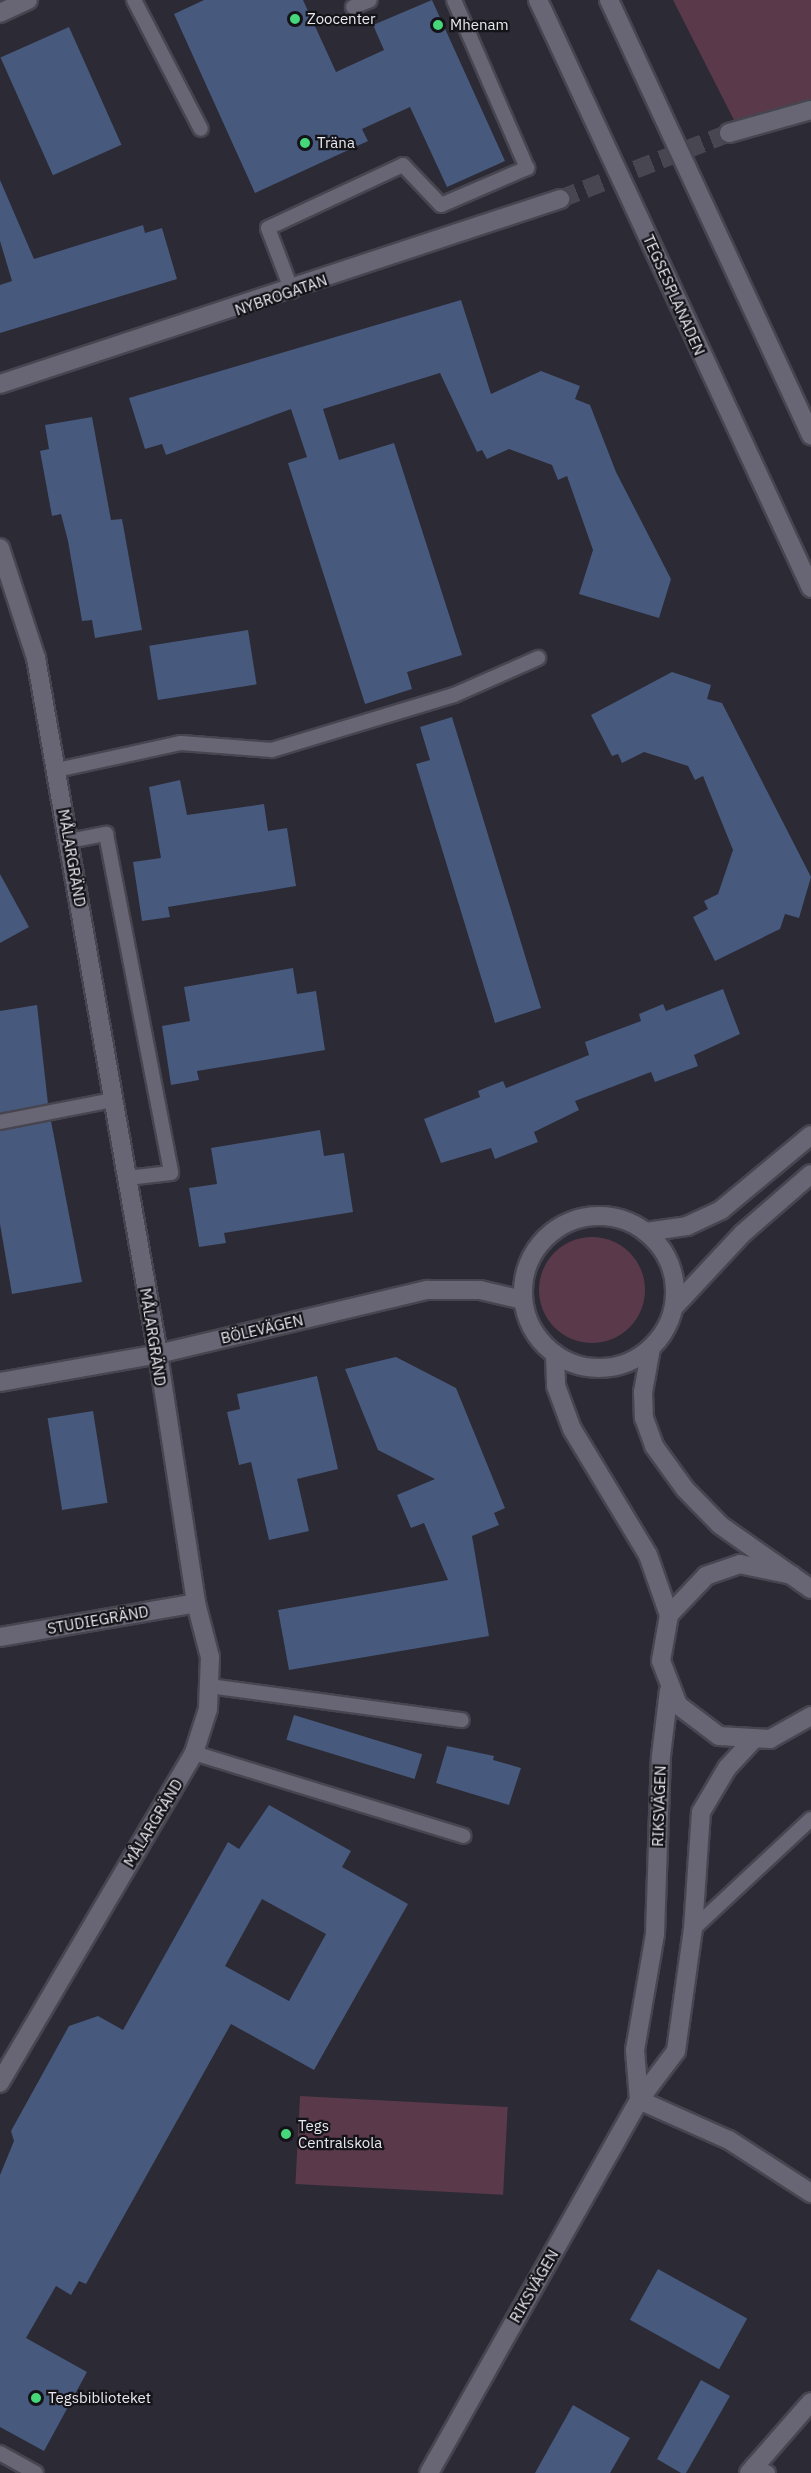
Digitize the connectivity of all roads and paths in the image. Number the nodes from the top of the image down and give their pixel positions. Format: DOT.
graph roads {
  1 [pos="28,0"];
  2 [pos="134,0"];
  3 [pos="370,0"];
  4 [pos="454,0"];
  5 [pos="538,0"];
  6 [pos="609,0"];
  7 [pos="353,7"];
  8 [pos="0,13"];
  9 [pos="811,110"];
  10 [pos="201,129"];
  11 [pos="729,133"];
  12 [pos="560,199"];
  13 [pos="292,291"];
  14 [pos="0,384"];
  15 [pos="811,435"];
  16 [pos="0,548"];
  17 [pos="811,588"];
  18 [pos="537,658"];
  19 [pos="57,770"];
  20 [pos="69,841"];
  21 [pos="113,1100"];
  22 [pos="0,1122"];
  23 [pos="811,1135"];
  24 [pos="811,1174"];
  25 [pos="127,1178"];
  26 [pos="646,1232"];
  27 [pos="523,1300"];
  28 [pos="674,1307"];
  29 [pos="651,1348"];
  30 [pos="158,1354"];
  31 [pos="555,1354"];
  32 [pos="0,1382"];
  33 [pos="792,1575"];
  34 [pos="811,1589"];
  35 [pos="196,1603"];
  36 [pos="669,1615"];
  37 [pos="0,1637"];
  38 [pos="209,1686"];
  39 [pos="669,1690"];
  40 [pos="811,1716"];
  41 [pos="462,1720"];
  42 [pos="811,1728"];
  43 [pos="787,1733"];
  44 [pos="752,1741"];
  45 [pos="194,1753"];
  46 [pos="811,1820"];
  47 [pos="464,1836"];
  48 [pos="693,1929"];
  49 [pos="0,2083"];
  50 [pos="639,2100"];
  51 [pos="811,2193"];
  52 [pos="811,2402"];
  53 [pos="0,2453"];
  54 [pos="757,2470"];
  55 [pos="36,2473"];
  56 [pos="429,2473"];
  1 -- 8 [label="street"];
  2 -- 10 [label="lane"];
  3 -- 7 [label="lane"];
  4 -- 13 [label="lane"];
  5 -- 17 [label="street, TEGSESPLANADEN"];
  6 -- 15 [label="street"];
  9 -- 11 [label="street"];
  12 -- 13 [label="street, NYBROGATAN"];
  13 -- 14 [label="street, NYBROGATAN"];
  16 -- 19 [label="street, MÅLARGRÄND"];
  18 -- 19 [label="lane"];
  19 -- 20 [label="street, MÅLARGRÄND"];
  20 -- 21 [label="street, MÅLARGRÄND"];
  20 -- 25 [label="lane"];
  21 -- 22 [label="lane"];
  21 -- 25 [label="street, MÅLARGRÄND"];
  23 -- 26 [label="street"];
  24 -- 28 [label="street"];
  25 -- 30 [label="street, MÅLARGRÄND"];
  26 -- 27 [label="street"];
  26 -- 28 [label="street"];
  27 -- 30 [label="street, BÖLEVÄGEN"];
  27 -- 31 [label="street"];
  28 -- 29 [label="street"];
  29 -- 31 [label="street"];
  29 -- 33 [label="street, RIKSVÄGEN"];
  30 -- 32 [label="street, BÖLEVÄGEN"];
  30 -- 35 [label="street, MÅLARGRÄND"];
  31 -- 36 [label="street"];
  33 -- 34 [label="street, RIKSVÄGEN"];
  33 -- 36 [label="street, RIKSVÄGEN"];
  35 -- 37 [label="street, STUDIEGRÄND"];
  35 -- 38 [label="street, MÅLARGRÄND"];
  36 -- 39 [label="street, RIKSVÄGEN"];
  38 -- 41 [label="lane"];
  38 -- 45 [label="street, MÅLARGRÄND"];
  39 -- 44 [label="street"];
  39 -- 50 [label="street, RIKSVÄGEN"];
  40 -- 43 [label="street"];
  42 -- 43 [label="street"];
  43 -- 44 [label="street"];
  44 -- 48 [label="street, RIKSVÄGEN"];
  45 -- 47 [label="lane"];
  45 -- 49 [label="street, MÅLARGRÄND"];
  46 -- 48 [label="lane"];
  48 -- 50 [label="street, RIKSVÄGEN"];
  50 -- 51 [label="street"];
  50 -- 56 [label="street, RIKSVÄGEN"];
  52 -- 54 [label="street"];
  53 -- 55 [label="lane"];
}
